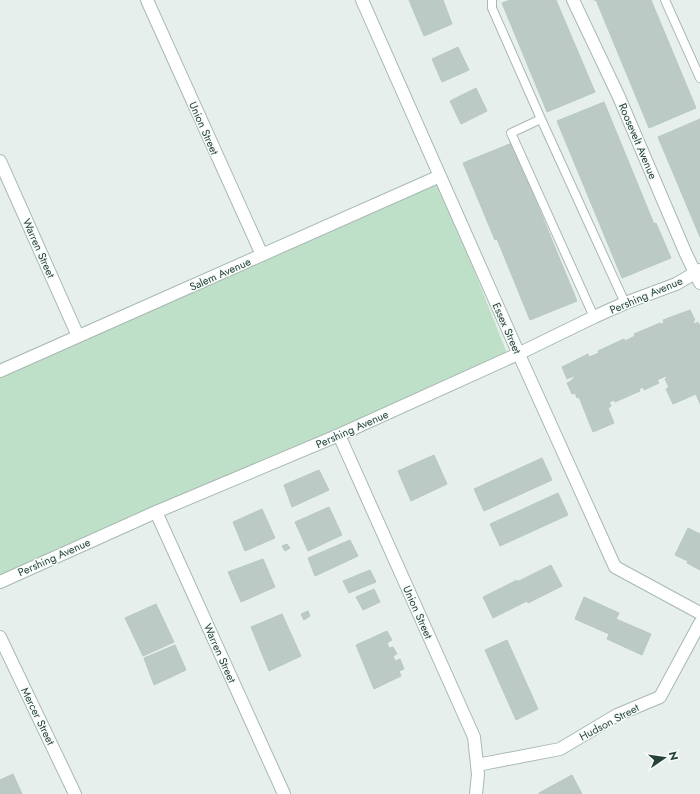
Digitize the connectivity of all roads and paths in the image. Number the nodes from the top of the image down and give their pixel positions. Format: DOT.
graph roads {
  1 [pos="147,0"];
  2 [pos="362,0"];
  3 [pos="492,0"];
  4 [pos="573,0"];
  5 [pos="665,0"];
  6 [pos="700,78"];
  7 [pos="540,119"];
  8 [pos="0,160"];
  9 [pos="440,176"];
  10 [pos="262,255"];
  11 [pos="698,275"];
  12 [pos="625,303"];
  13 [pos="594,317"];
  14 [pos="78,336"];
  15 [pos="518,354"];
  16 [pos="0,371"];
  17 [pos="339,435"];
  18 [pos="156,512"];
  19 [pos="0,582"];
  20 [pos="700,613"];
  21 [pos="700,623"];
  22 [pos="0,637"];
  23 [pos="477,765"];
  24 [pos="75,794"];
  25 [pos="284,794"];
  26 [pos="476,794"];
  1 -- 10 [label="street, Union Street"];
  2 -- 9 [label="street, Essex Street"];
  3 -- 7 [label="lane"];
  4 -- 11 [label="street, Roosevelt Avenue"];
  5 -- 6 [label="lane"];
  7 -- 12 [label="lane"];
  7 -- 13 [label="lane"];
  8 -- 14 [label="street, Warren Street"];
  9 -- 10 [label="street, Salem Avenue"];
  9 -- 15 [label="street, Essex Street"];
  10 -- 14 [label="street, Salem Avenue"];
  11 -- 12 [label="street, Pershing Avenue"];
  12 -- 13 [label="street, Pershing Avenue"];
  13 -- 15 [label="street, Pershing Avenue"];
  14 -- 16 [label="street, Salem Avenue"];
  15 -- 17 [label="street, Pershing Avenue"];
  15 -- 20 [label="street, Essex Street"];
  17 -- 18 [label="street, Pershing Avenue"];
  17 -- 23 [label="street, Union Street"];
  18 -- 19 [label="street, Pershing Avenue"];
  18 -- 25 [label="street, Warren Street"];
  21 -- 23 [label="street, Hudson Street"];
  22 -- 24 [label="street, Mercer Street"];
  23 -- 26 [label="street, Union Street"];
}
